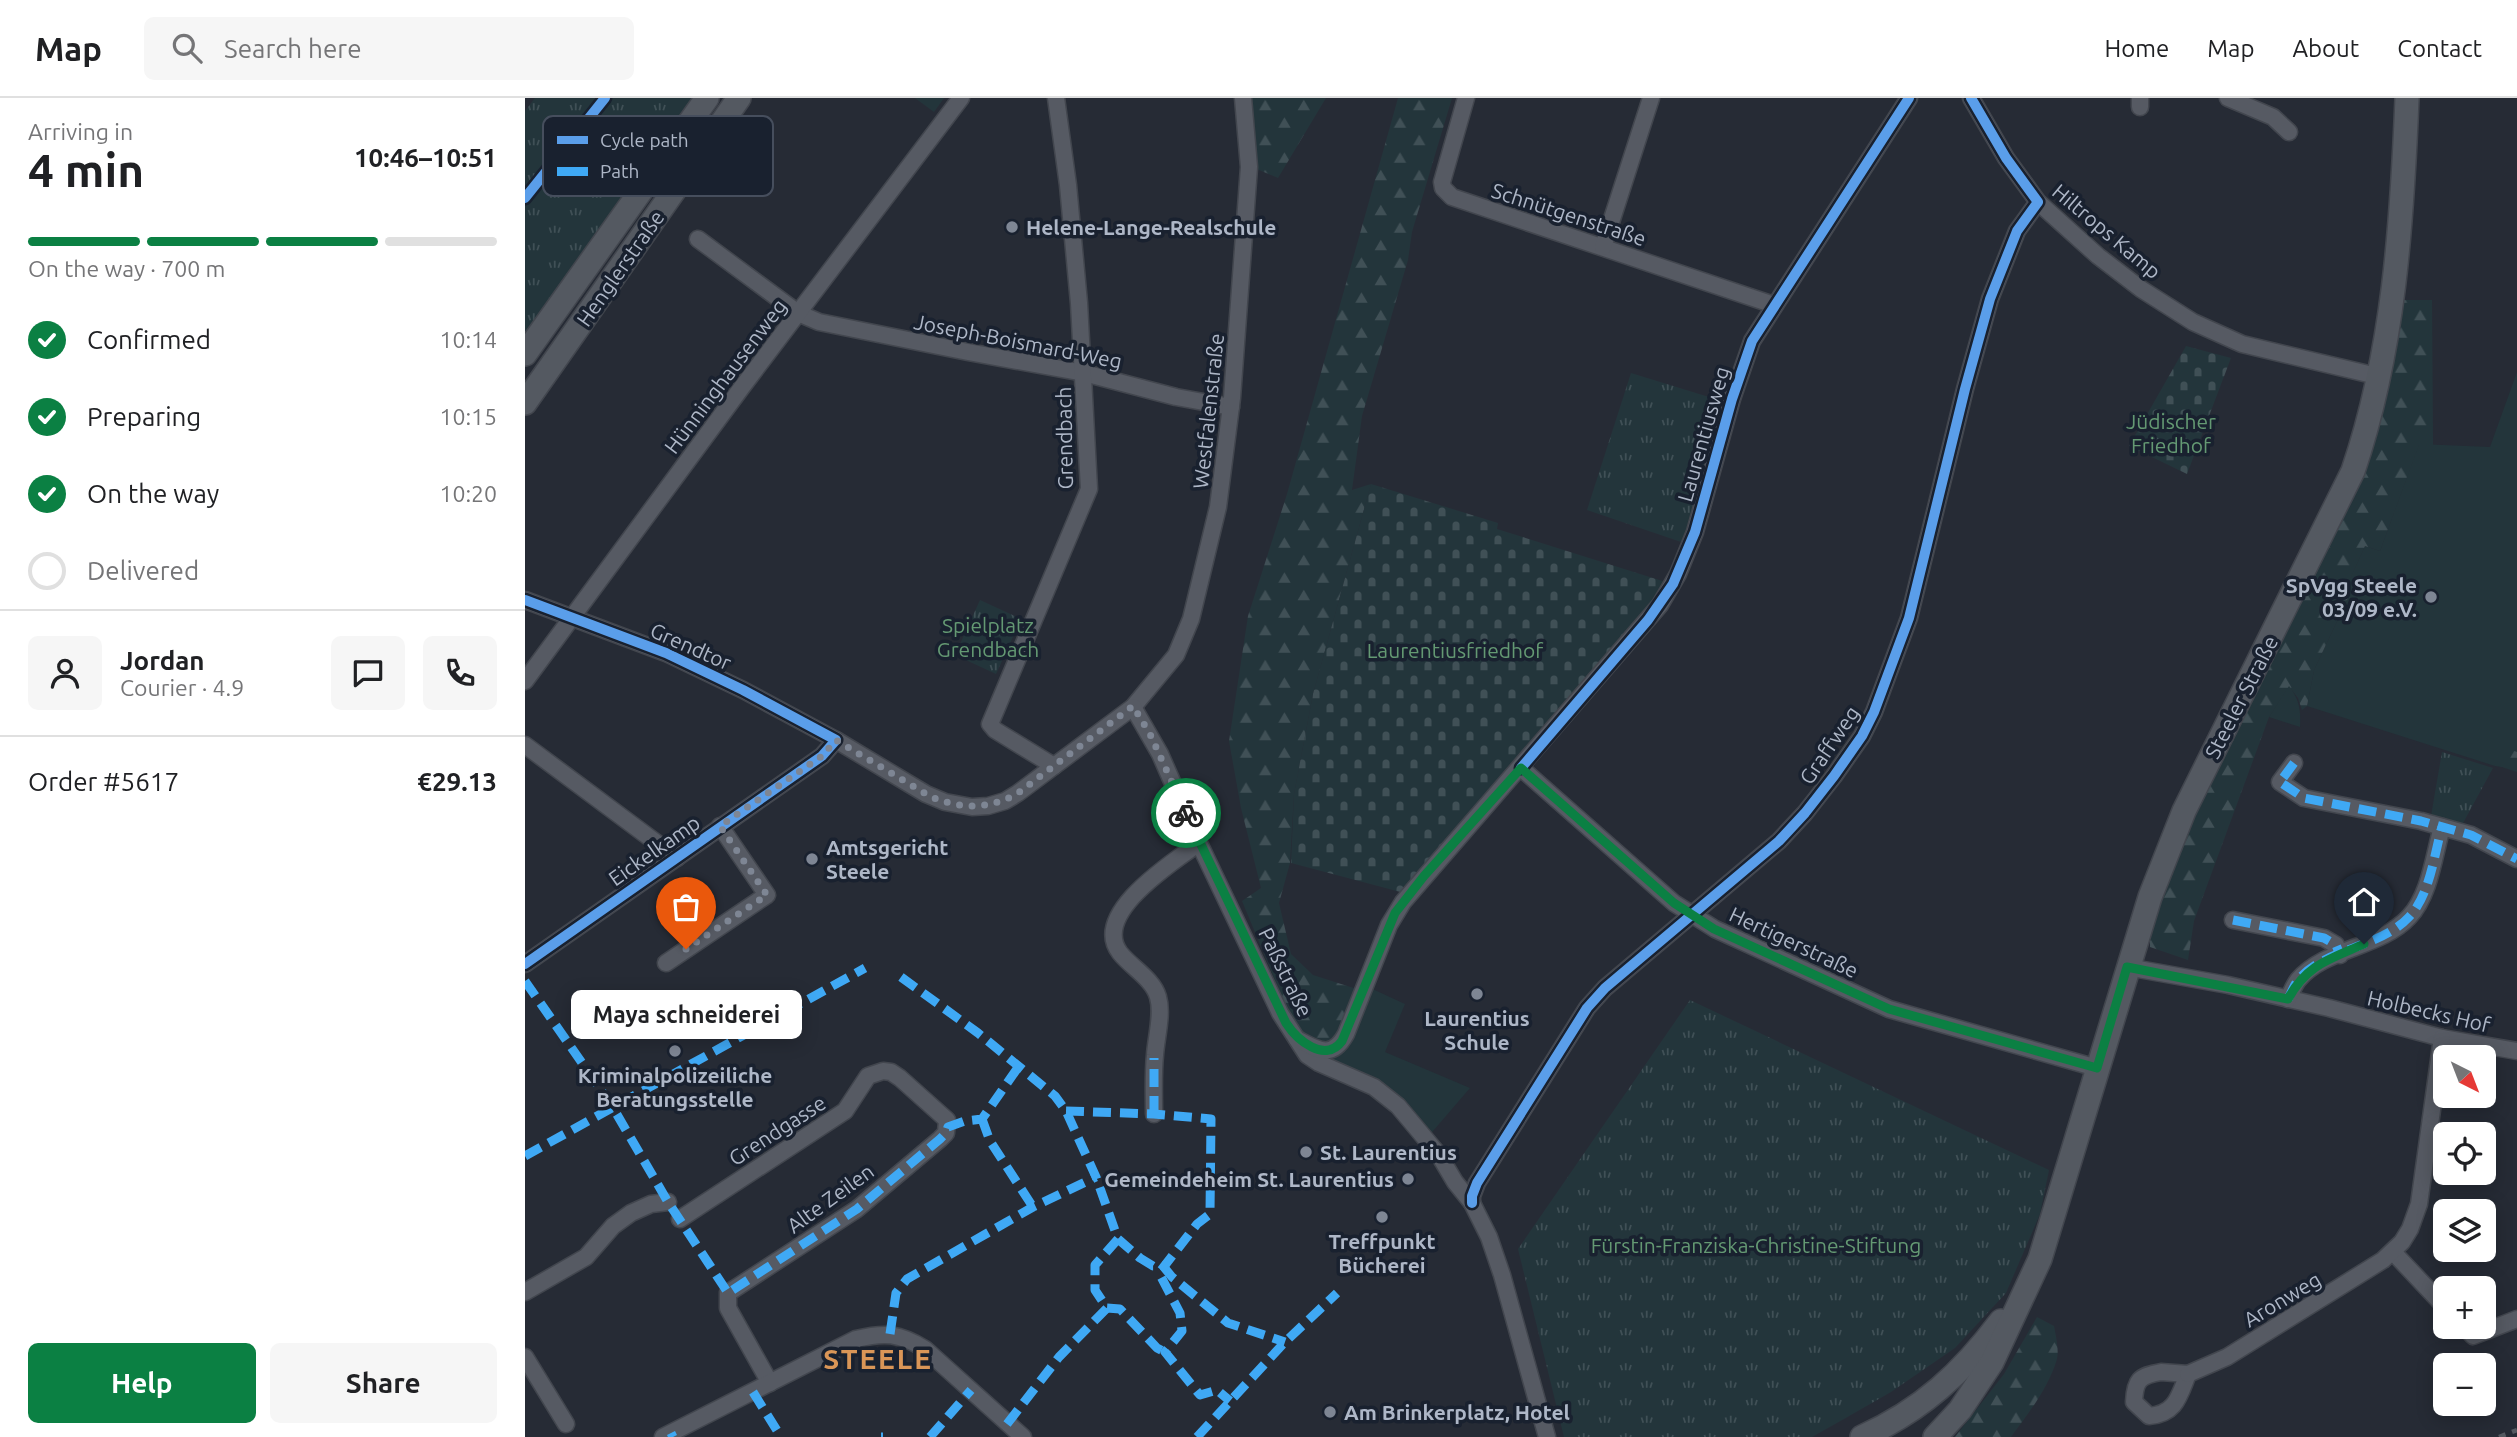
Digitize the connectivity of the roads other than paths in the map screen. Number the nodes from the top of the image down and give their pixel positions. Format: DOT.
graph roads {
  1 [pos="707,98"];
  2 [pos="739,98"];
  3 [pos="961,98"];
  4 [pos="1056,98"];
  5 [pos="1243,98"];
  6 [pos="1466,98"];
  7 [pos="1651,98"];
  8 [pos="1909,98"];
  9 [pos="1971,98"];
  10 [pos="2228,98"];
  11 [pos="2407,98"];
  12 [pos="694,116"];
  13 [pos="726,116"];
  14 [pos="2289,132"];
  15 [pos="637,196"];
  16 [pos="670,196"];
  17 [pos="2038,202"];
  18 [pos="698,239"];
  19 [pos="1603,247"];
  20 [pos="1774,305"];
  21 [pos="798,313"];
  22 [pos="525,354"];
  23 [pos="1084,373"];
  24 [pos="2381,377"];
  25 [pos="525,402"];
  26 [pos="1231,407"];
  27 [pos="525,600"];
  28 [pos="573,618"];
  29 [pos="525,681"];
  30 [pos="1133,706"];
  31 [pos="836,740"];
  32 [pos="525,745"];
  33 [pos="2294,763"];
  34 [pos="1054,766"];
  35 [pos="1521,768"];
  36 [pos="720,826"];
  37 [pos="2442,827"];
  38 [pos="1199,843"];
  39 [pos="677,858"];
  40 [pos="2517,859"];
  41 [pos="1691,914"];
  42 [pos="2233,920"];
  43 [pos="2340,955"];
  44 [pos="666,963"];
  45 [pos="525,964"];
  46 [pos="2127,967"];
  47 [pos="2288,999"];
  48 [pos="2442,1038"];
  49 [pos="1297,1040"];
  50 [pos="2517,1051"];
  51 [pos="2097,1068"];
  52 [pos="1154,1114"];
  53 [pos="948,1127"];
  54 [pos="668,1202"];
  55 [pos="1472,1203"];
  56 [pos="680,1219"];
  57 [pos="2393,1252"];
  58 [pos="2026,1288"];
  59 [pos="525,1292"];
  60 [pos="2433,1294"];
  61 [pos="2517,1319"];
  62 [pos="2496,1327"];
  63 [pos="525,1357"];
  64 [pos="2188,1374"];
  65 [pos="770,1383"];
  66 [pos="566,1424"];
  67 [pos="663,1437"];
  68 [pos="1023,1437"];
  69 [pos="1547,1437"];
  70 [pos="1862,1437"];
  71 [pos="1935,1437"];
  1 -- 12 [label="main road, Henglerstraße"];
  2 -- 13 [label="main road, Henglerstraße"];
  3 -- 21 [label="street, Hünninghausenweg"];
  4 -- 23 [label="street, Grendbach"];
  5 -- 26 [label="street, Westfalenstraße"];
  6 -- 19 [label="street, Schnütgenstraße"];
  7 -- 19 [label="street"];
  8 -- 20 [label="street, Laurentiusweg"];
  9 -- 17 [label="street, Hiltrops Kamp"];
  10 -- 14 [label="street"];
  11 -- 24 [label="main road, Steeler Straße"];
  15 -- 22 [label="main road, Henglerstraße"];
  16 -- 25 [label="main road, Henglerstraße"];
  17 -- 24 [label="street, Hiltrops Kamp"];
  17 -- 41 [label="street, Graffweg"];
  18 -- 21 [label="street, Joseph-Boismard-Weg"];
  19 -- 20 [label="street, Schnütgenstraße"];
  20 -- 35 [label="street, Laurentiusweg"];
  21 -- 23 [label="street, Joseph-Boismard-Weg"];
  21 -- 28 [label="street, Hünninghausenweg"];
  23 -- 26 [label="street, Joseph-Boismard-Weg"];
  23 -- 34 [label="street, Grendbach"];
  24 -- 46 [label="main road, Steeler Straße"];
  26 -- 30 [label="street, Westfalenstraße"];
  27 -- 28 [label="street, Grendtor"];
  28 -- 29 [label="street, Hünninghausenweg"];
  28 -- 31 [label="street, Grendtor"];
  30 -- 34 [label="street, Grendtor"];
  30 -- 38 [label="street, Paßstraße"];
  31 -- 34 [label="street, Grendtor"];
  31 -- 36 [label="street, Eickelkamp"];
  32 -- 39 [label="street"];
  33 -- 37 [label="street"];
  35 -- 41 [label="street, Hertigerstraße"];
  35 -- 49 [label="street, Laurentiusweg"];
  36 -- 39 [label="street, Eickelkamp"];
  36 -- 44 [label="street, Eickelkamp"];
  37 -- 40 [label="street"];
  37 -- 43 [label="street"];
  38 -- 49 [label="street, Paßstraße"];
  38 -- 52 [label="street"];
  39 -- 45 [label="street, Eickelkamp"];
  41 -- 51 [label="street, Hertigerstraße"];
  41 -- 55 [label="street, Graffweg"];
  42 -- 43 [label="street"];
  43 -- 47 [label="street"];
  46 -- 47 [label="street, Holbecks Hof"];
  46 -- 51 [label="main road, Steeler Straße"];
  47 -- 48 [label="street, Holbecks Hof"];
  48 -- 50 [label="street, Holbecks Hof"];
  48 -- 57 [label="street, Aronweg"];
  49 -- 55 [label="street, Paßstraße"];
  51 -- 58 [label="main road, Steeler Straße"];
  53 -- 56 [label="street, Grendgasse"];
  53 -- 65 [label="street, Alte Zeilen"];
  54 -- 59 [label="street"];
  55 -- 69 [label="street, Paßstraße"];
  57 -- 60 [label="street"];
  57 -- 64 [label="street, Aronweg"];
  58 -- 70 [label="main road, Steeler Straße"];
  58 -- 71 [label="main road, Steeler Straße"];
  61 -- 62 [label="street"];
  63 -- 66 [label="street"];
  65 -- 67 [label="street"];
  65 -- 68 [label="street"];
}
